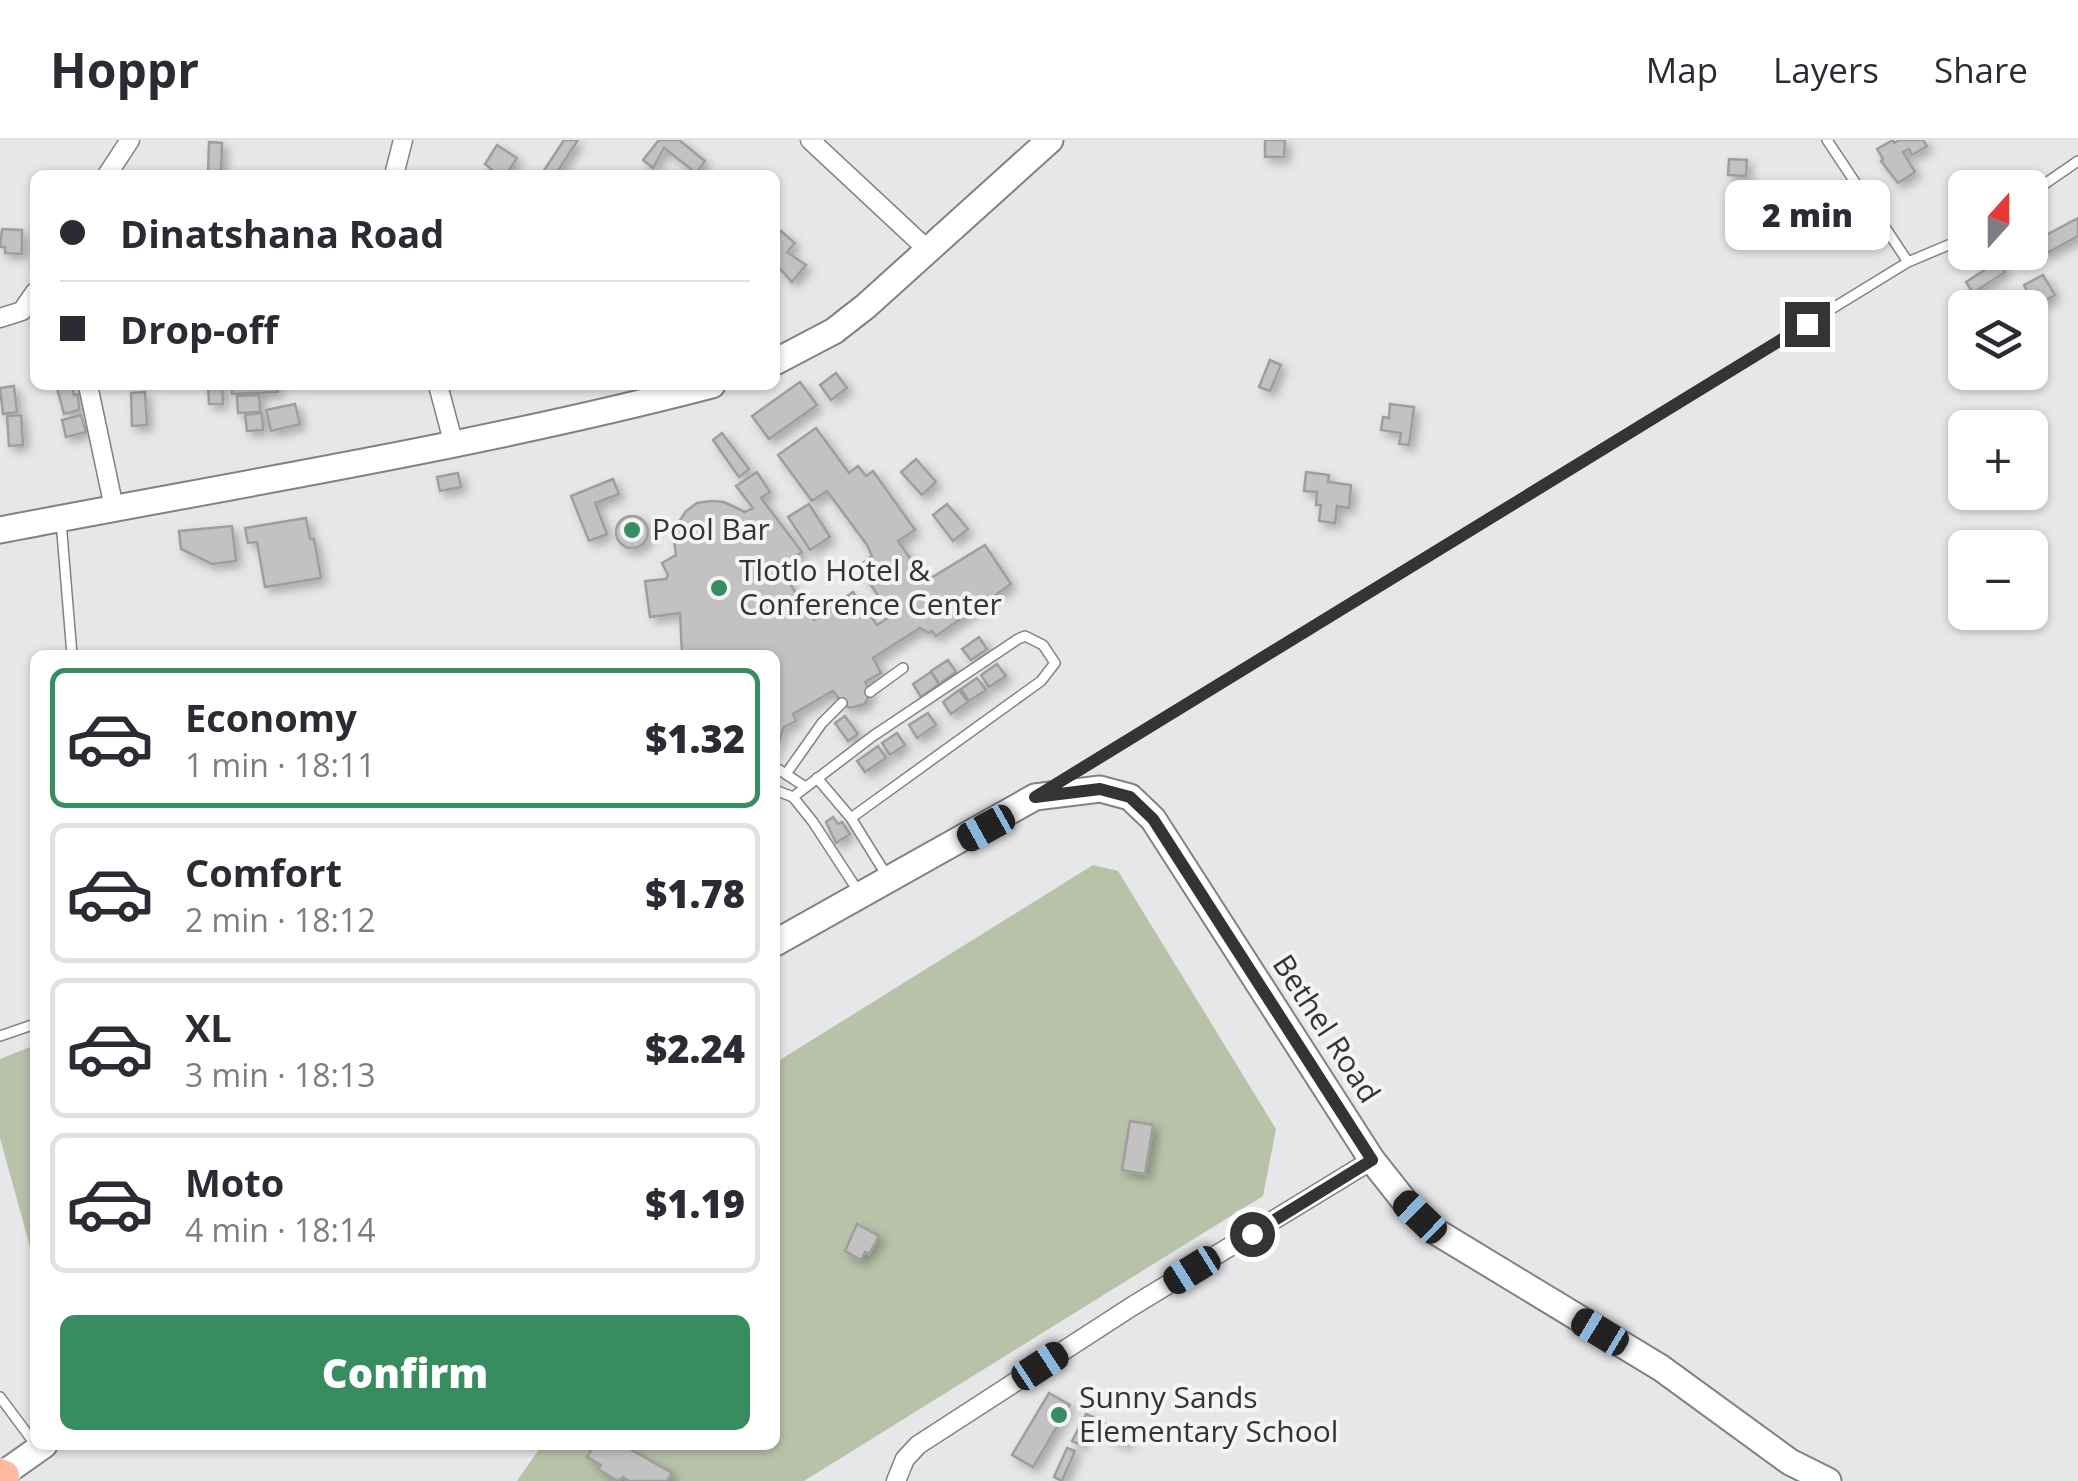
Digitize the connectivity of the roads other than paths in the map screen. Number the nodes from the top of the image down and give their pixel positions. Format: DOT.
graph roads {
  1 [pos="130,140"];
  2 [pos="403,140"];
  3 [pos="810,140"];
  4 [pos="1050,140"];
  5 [pos="1827,140"];
  6 [pos="2078,161"];
  7 [pos="111,170"];
  8 [pos="395,170"];
  9 [pos="2048,182"];
  10 [pos="1948,245"];
  11 [pos="929,251"];
  12 [pos="1908,262"];
  13 [pos="30,300"];
  14 [pos="0,318"];
  15 [pos="780,359"];
  16 [pos="89,390"];
  17 [pos="439,390"];
  18 [pos="693,390"];
  19 [pos="454,445"];
  20 [pos="114,508"];
  21 [pos="61,518"];
  22 [pos="0,530"];
  23 [pos="72,650"];
  24 [pos="903,668"];
  25 [pos="870,692"];
  26 [pos="842,704"];
  27 [pos="780,770"];
  28 [pos="786,774"];
  29 [pos="817,778"];
  30 [pos="804,786"];
  31 [pos="780,792"];
  32 [pos="793,796"];
  33 [pos="1035,797"];
  34 [pos="850,818"];
  35 [pos="890,880"];
  36 [pos="862,896"];
  37 [pos="780,941"];
  38 [pos="30,1026"];
  39 [pos="0,1036"];
  40 [pos="1372,1160"];
  41 [pos="0,1397"];
  42 [pos="30,1435"];
  43 [pos="34,1450"];
  44 [pos="1786,1472"];
  45 [pos="1,1476"];
  46 [pos="896,1481"];
  47 [pos="1828,1481"];
  1 -- 7 [label="street"];
  2 -- 8 [label="street"];
  3 -- 11 [label="street"];
  4 -- 11 [label="street"];
  5 -- 12 [label="lane"];
  6 -- 9 [label="lane"];
  10 -- 12 [label="lane"];
  11 -- 15 [label="street"];
  12 -- 33 [label="lane"];
  13 -- 14 [label="street"];
  16 -- 20 [label="street"];
  17 -- 19 [label="street"];
  18 -- 19 [label="street"];
  19 -- 20 [label="street"];
  20 -- 21 [label="street"];
  21 -- 22 [label="street"];
  21 -- 23 [label="lane"];
  24 -- 25 [label="lane"];
  26 -- 28 [label="lane"];
  27 -- 28 [label="lane"];
  28 -- 30 [label="lane"];
  29 -- 30 [label="lane"];
  29 -- 34 [label="lane"];
  29 -- 34 [label="lane"];
  30 -- 32 [label="lane"];
  31 -- 32 [label="lane"];
  32 -- 36 [label="lane"];
  33 -- 35 [label="street, Bethel Road"];
  33 -- 40 [label="street, Bethel Road"];
  34 -- 35 [label="lane"];
  35 -- 36 [label="street, Bethel Road"];
  36 -- 37 [label="street, Bethel Road"];
  38 -- 39 [label="lane"];
  40 -- 44 [label="street, Bethel Road"];
  40 -- 46 [label="street"];
  41 -- 42 [label="lane"];
  43 -- 45 [label="street"];
  44 -- 47 [label="street, Bethel Road"];
}
